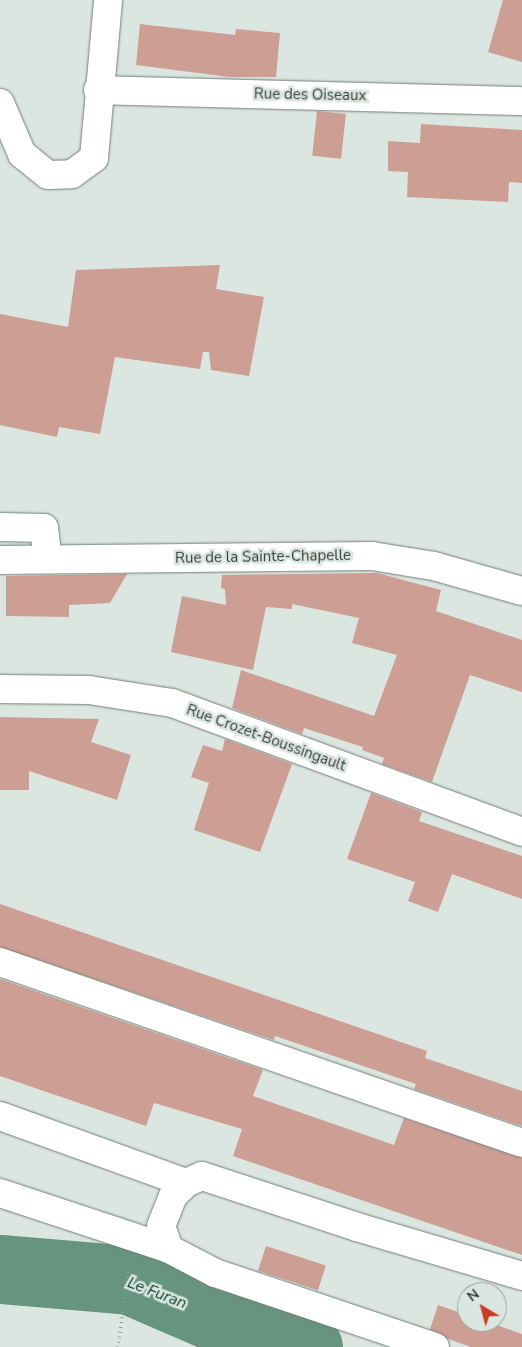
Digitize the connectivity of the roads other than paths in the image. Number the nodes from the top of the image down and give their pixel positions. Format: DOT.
graph roads {
  1 [pos="108,0"];
  2 [pos="98,90"];
  3 [pos="522,101"];
  4 [pos="0,103"];
  5 [pos="0,527"];
  6 [pos="48,559"];
  7 [pos="0,560"];
  8 [pos="522,591"];
  9 [pos="0,689"];
  10 [pos="522,832"];
  11 [pos="0,962"];
  12 [pos="0,1116"];
  13 [pos="522,1143"];
  14 [pos="186,1183"];
  15 [pos="0,1193"];
  16 [pos="169,1249"];
  17 [pos="522,1276"];
  18 [pos="435,1347"];
  1 -- 2 [label="street"];
  2 -- 3 [label="street, Rue des Oiseaux"];
  2 -- 4 [label="street"];
  5 -- 6 [label="street"];
  6 -- 7 [label="street, Rue de la Sainte-Chapelle"];
  6 -- 8 [label="street, Rue de la Sainte-Chapelle"];
  9 -- 10 [label="street, Rue Crozet-Boussingault"];
  11 -- 13 [label="street"];
  12 -- 14 [label="street"];
  14 -- 16 [label="street"];
  14 -- 17 [label="street"];
  15 -- 16 [label="street"];
  16 -- 18 [label="street"];
}
